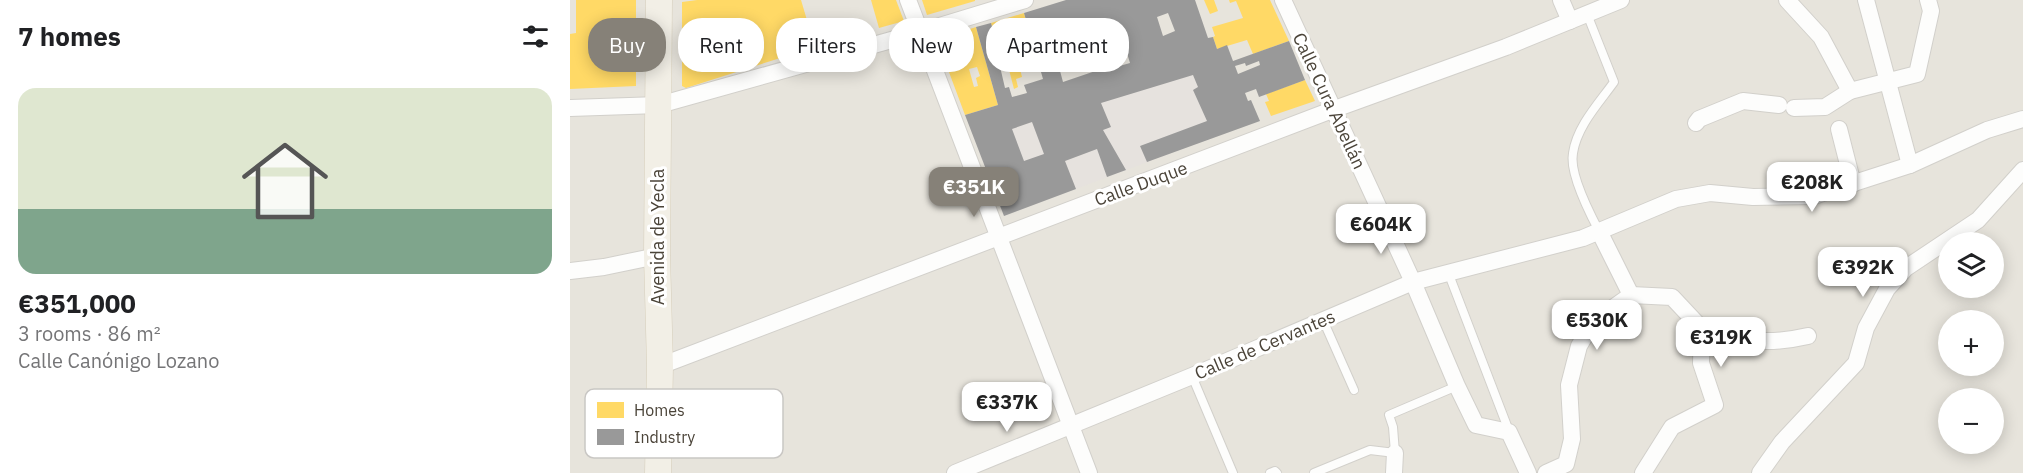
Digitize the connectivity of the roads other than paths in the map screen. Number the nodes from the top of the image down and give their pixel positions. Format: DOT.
graph roads {
  1 [pos="659,0"];
  2 [pos="908,0"];
  3 [pos="1025,0"];
  4 [pos="1283,0"];
  5 [pos="1562,0"];
  6 [pos="1621,0"];
  7 [pos="1787,0"];
  8 [pos="1866,0"];
  9 [pos="1928,0"];
  10 [pos="1587,14"];
  11 [pos="915,18"];
  12 [pos="966,18"];
  13 [pos="1570,21"];
  14 [pos="889,41"];
  15 [pos="936,72"];
  16 [pos="1887,80"];
  17 [pos="1850,92"];
  18 [pos="659,105"];
  19 [pos="570,108"];
  20 [pos="1332,110"];
  21 [pos="1836,115"];
  22 [pos="2023,119"];
  23 [pos="1696,123"];
  24 [pos="1910,165"];
  25 [pos="2023,170"];
  26 [pos="1853,184"];
  27 [pos="1599,231"];
  28 [pos="1000,236"];
  29 [pos="657,256"];
  30 [pos="570,271"];
  31 [pos="1448,272"];
  32 [pos="1413,282"];
  33 [pos="1631,295"];
  34 [pos="1323,320"];
  35 [pos="1702,329"];
  36 [pos="1808,336"];
  37 [pos="660,366"];
  38 [pos="1192,376"];
  39 [pos="1457,386"];
  40 [pos="660,389"];
  41 [pos="1354,390"];
  42 [pos="1071,425"];
  43 [pos="1509,432"];
  44 [pos="1395,453"];
  45 [pos="658,458"];
  46 [pos="965,471"];
  47 [pos="658,473"];
  48 [pos="1089,473"];
  49 [pos="1233,473"];
  50 [pos="1270,473"];
  51 [pos="1277,473"];
  52 [pos="1314,473"];
  53 [pos="1394,473"];
  54 [pos="1528,473"];
  55 [pos="1546,473"];
  56 [pos="1643,473"];
  57 [pos="1760,473"];
  1 -- 18 [label="main road, Avenida de Yecla"];
  2 -- 11 [label="street"];
  3 -- 12 [label="street"];
  4 -- 20 [label="street, Calle Cura Abellán"];
  5 -- 13 [label="street"];
  6 -- 10 [label="street, Calle Duque"];
  7 -- 17 [label="street"];
  8 -- 16 [label="street"];
  9 -- 16 [label="street"];
  10 -- 13 [label="street, Calle Duque"];
  10 -- 27 [label="lane"];
  13 -- 20 [label="street, Calle Duque"];
  14 -- 18 [label="street"];
  15 -- 28 [label="street"];
  16 -- 17 [label="street"];
  16 -- 24 [label="street"];
  17 -- 21 [label="street"];
  18 -- 19 [label="street"];
  18 -- 29 [label="main road, Avenida de Yecla"];
  20 -- 28 [label="street, Calle Duque"];
  20 -- 32 [label="street, Calle Cura Abellán"];
  21 -- 23 [label="street"];
  21 -- 26 [label="street"];
  22 -- 24 [label="street, Calle de Cervantes"];
  24 -- 26 [label="street, Calle de Cervantes"];
  25 -- 57 [label="street"];
  26 -- 27 [label="street, Calle de Cervantes"];
  27 -- 31 [label="street, Calle de Cervantes"];
  27 -- 33 [label="street"];
  28 -- 37 [label="street, Calle Duque"];
  28 -- 42 [label="street"];
  29 -- 30 [label="street"];
  29 -- 37 [label="main road, Avenida de Yecla"];
  31 -- 32 [label="street, Calle de Cervantes"];
  31 -- 43 [label="lane"];
  32 -- 34 [label="street, Calle de Cervantes"];
  32 -- 39 [label="street, Calle Cura Abellán"];
  33 -- 35 [label="street"];
  33 -- 55 [label="street"];
  34 -- 38 [label="street, Calle de Cervantes"];
  34 -- 41 [label="lane"];
  35 -- 36 [label="street"];
  35 -- 56 [label="street"];
  37 -- 40 [label="main road, Avenida de Yecla"];
  38 -- 42 [label="street, Calle de Cervantes"];
  38 -- 49 [label="lane"];
  39 -- 43 [label="street, Calle Cura Abellán"];
  39 -- 44 [label="lane"];
  42 -- 46 [label="street, Calle de Cervantes"];
  42 -- 48 [label="street"];
  43 -- 54 [label="street"];
  44 -- 52 [label="lane"];
  44 -- 53 [label="street"];
  45 -- 47 [label="main road, Avenida de Yecla"];
  50 -- 51 [label="lane"];
}
